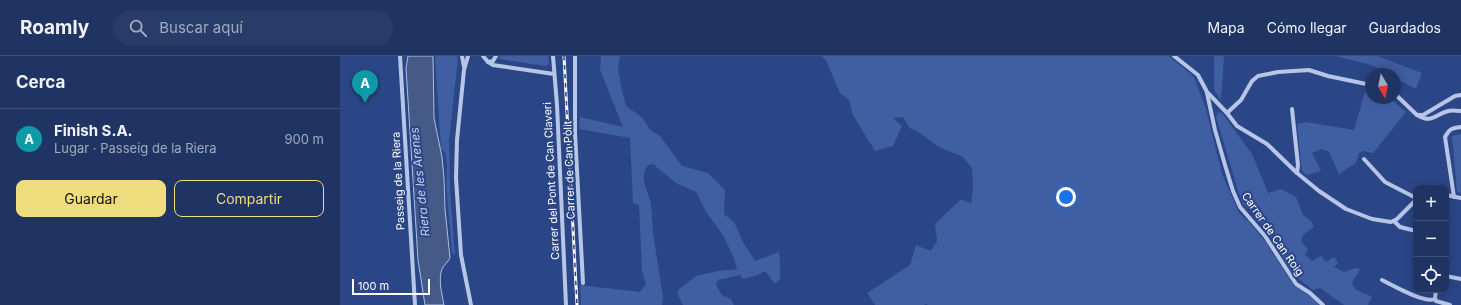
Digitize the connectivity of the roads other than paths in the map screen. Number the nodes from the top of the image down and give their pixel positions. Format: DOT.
graph roads {
  1 [pos="400,56"];
  2 [pos="462,56"];
  3 [pos="468,56"];
  4 [pos="483,56"];
  5 [pos="496,56"];
  6 [pos="553,56"];
  7 [pos="574,56"];
  8 [pos="1174,56"];
  9 [pos="488,62"];
  10 [pos="464,70"];
  11 [pos="554,74"];
  12 [pos="1365,84"];
  13 [pos="1206,90"];
  14 [pos="1461,95"];
  15 [pos="1401,100"];
  16 [pos="1292,109"];
  17 [pos="1461,111"];
  18 [pos="1227,113"];
  19 [pos="1417,115"];
  20 [pos="1461,127"];
  21 [pos="1364,159"];
  22 [pos="1297,173"];
  23 [pos="1449,196"];
  24 [pos="1413,197"];
  25 [pos="1454,197"];
  26 [pos="1461,198"];
  27 [pos="1413,203"];
  28 [pos="1394,221"];
  29 [pos="1413,230"];
  30 [pos="1449,277"];
  31 [pos="1461,279"];
  32 [pos="1382,280"];
  33 [pos="583,284"];
  34 [pos="1436,293"];
  35 [pos="1435,299"];
  36 [pos="415,305"];
  37 [pos="471,305"];
  38 [pos="566,305"];
  39 [pos="1323,305"];
  40 [pos="1450,305"];
  1 -- 36 [label="street, Passeig de la Riera"];
  2 -- 10 [label="street"];
  3 -- 10 [label="street"];
  4 -- 9 [label="street"];
  5 -- 9 [label="street"];
  6 -- 11 [label="street, Carrer del Pont de Can Claveri"];
  7 -- 33 [label="street, Carrer de Can Pòlit"];
  8 -- 13 [label="street"];
  9 -- 11 [label="street"];
  10 -- 37 [label="street"];
  11 -- 38 [label="street, Carrer del Pont de Can Claveri"];
  12 -- 18 [label="street"];
  13 -- 18 [label="street"];
  13 -- 39 [label="street, Carrer de Can Roig"];
  14 -- 19 [label="street"];
  15 -- 19 [label="street"];
  16 -- 22 [label="street"];
  17 -- 19 [label="street"];
  18 -- 22 [label="street"];
  20 -- 25 [label="street"];
  21 -- 24 [label="street"];
  22 -- 28 [label="street"];
  23 -- 25 [label="street"];
  25 -- 26 [label="street"];
  27 -- 28 [label="street"];
  28 -- 29 [label="street"];
  30 -- 31 [label="street"];
  32 -- 35 [label="street"];
  34 -- 35 [label="street"];
  35 -- 40 [label="street"];
}
